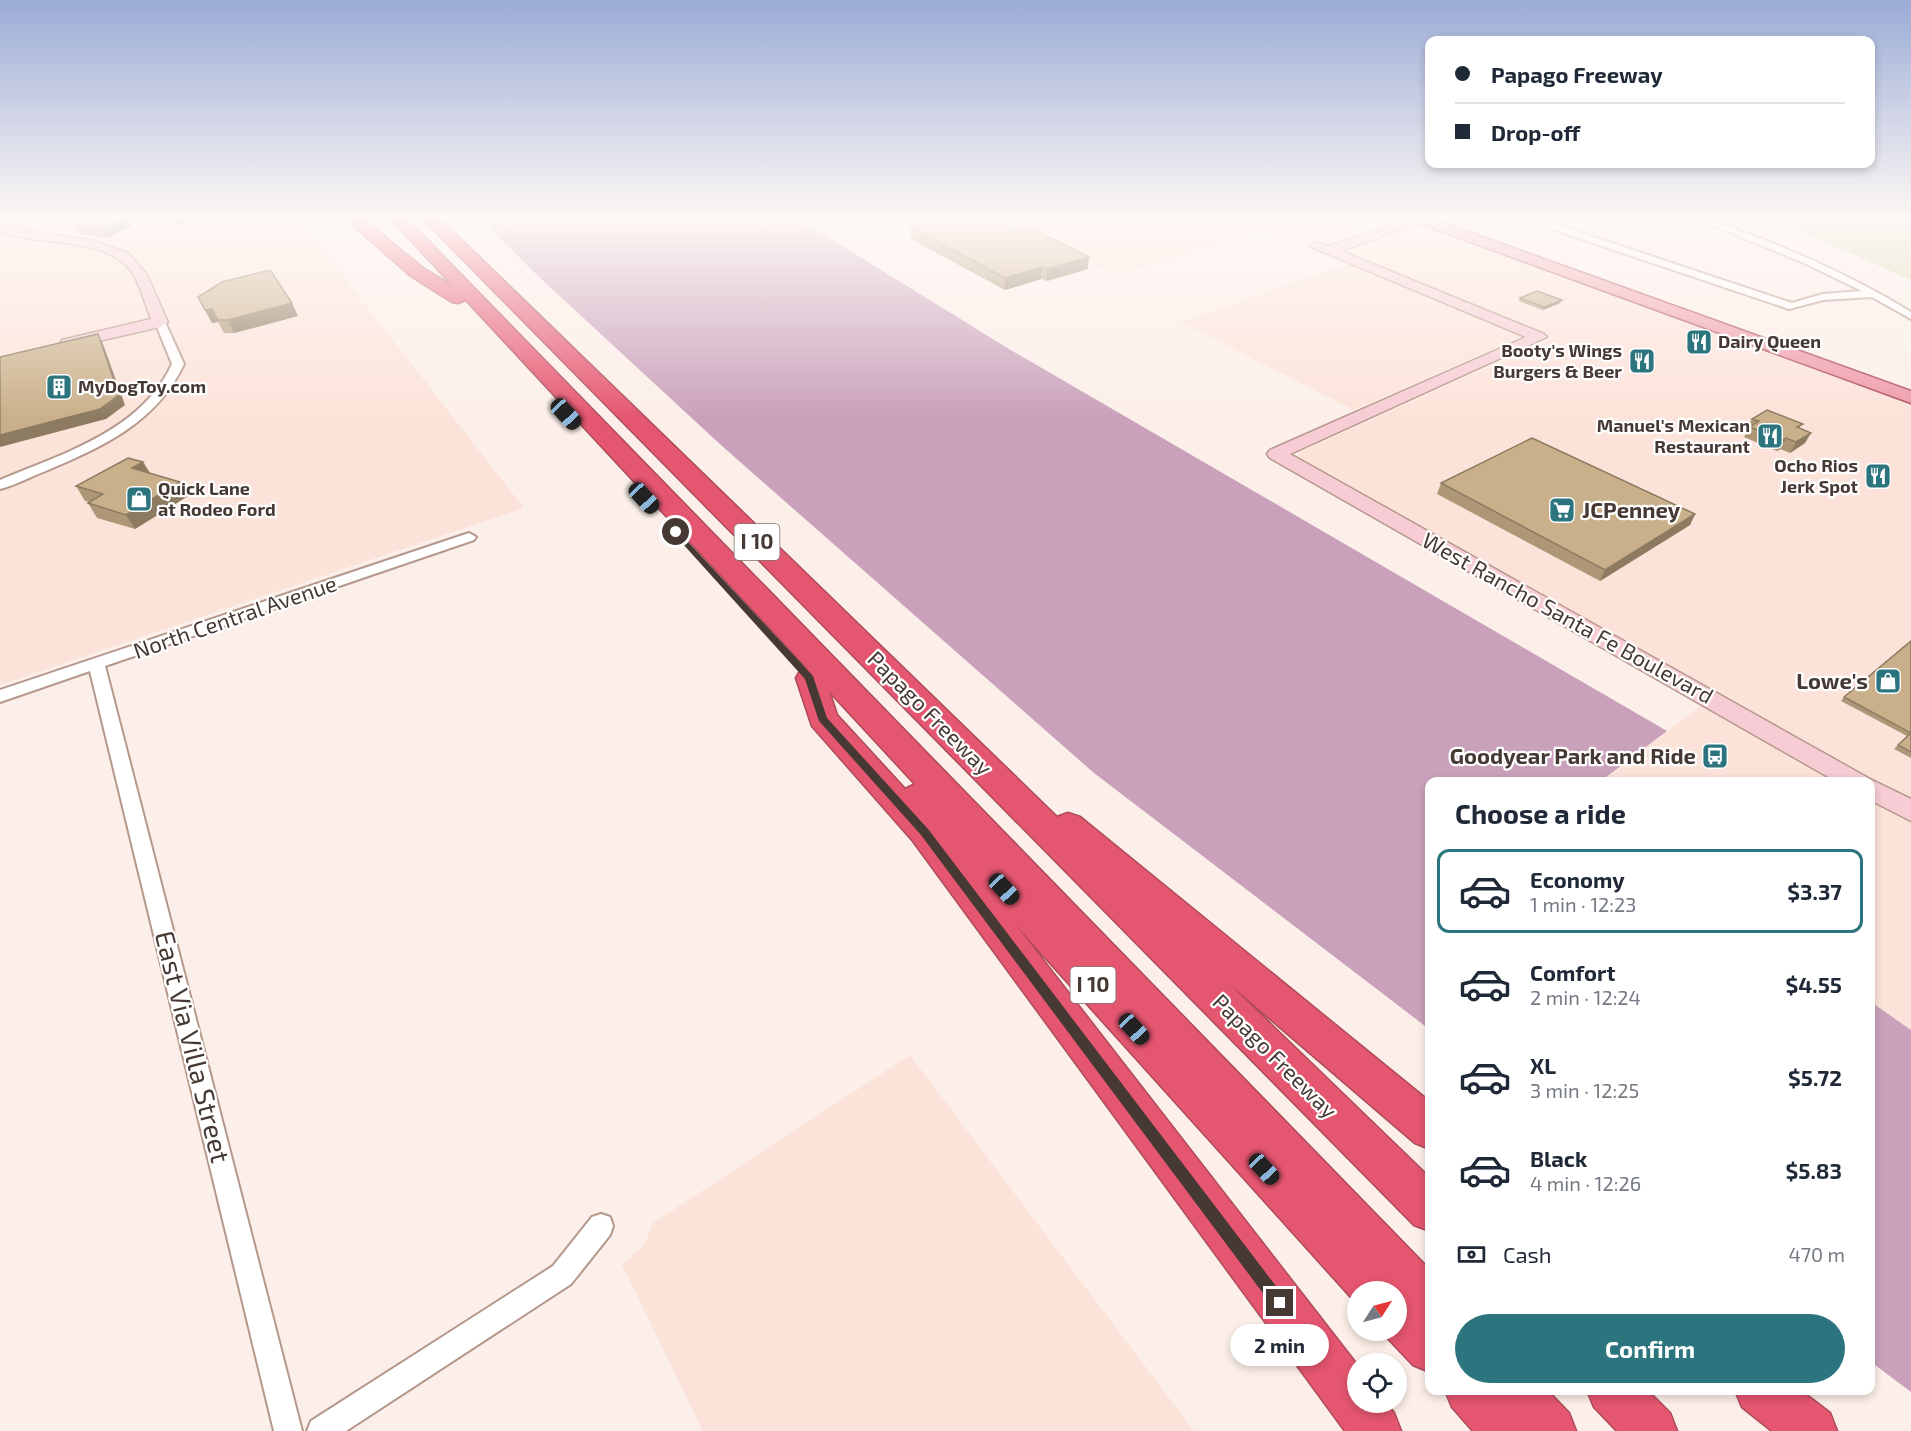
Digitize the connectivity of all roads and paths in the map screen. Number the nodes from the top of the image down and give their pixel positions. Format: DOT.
graph roads {
  1 [pos="143,285"];
  2 [pos="437,285"];
  3 [pos="446,285"];
  4 [pos="461,285"];
  5 [pos="498,285"];
  6 [pos="1412,285"];
  7 [pos="1604,285"];
  8 [pos="1631,285"];
  9 [pos="1730,285"];
  10 [pos="1858,285"];
  11 [pos="1876,294"];
  12 [pos="460,300"];
  13 [pos="1911,316"];
  14 [pos="160,322"];
  15 [pos="57,345"];
  16 [pos="1911,385"];
  17 [pos="1911,397"];
  18 [pos="0,485"];
  19 [pos="469,537"];
  20 [pos="96,663"];
  21 [pos="810,678"];
  22 [pos="0,696"];
  23 [pos="990,772"];
  24 [pos="1851,777"];
  25 [pos="1875,791"];
  26 [pos="1911,811"];
  27 [pos="1425,1125"];
  28 [pos="1425,1204"];
  29 [pos="601,1226"];
  30 [pos="1367,1281"];
  31 [pos="1425,1299"];
  32 [pos="1407,1324"];
  33 [pos="1425,1343"];
  34 [pos="1474,1395"];
  35 [pos="1517,1395"];
  36 [pos="1616,1395"];
  37 [pos="1765,1395"];
  38 [pos="288,1431"];
  39 [pos="321,1431"];
  40 [pos="1376,1431"];
  41 [pos="1506,1431"];
  42 [pos="1551,1431"];
  43 [pos="1652,1431"];
  44 [pos="1812,1431"];
  1 -- 14 [label="street"];
  2 -- 12 [label="highway"];
  3 -- 12 [label="highway, I 10"];
  4 -- 31 [label="highway"];
  5 -- 23 [label="highway, Papago Freeway / I 10"];
  6 -- 24 [label="street, West Rancho Santa Fe Boulevard"];
  7 -- 17 [label="main road"];
  8 -- 16 [label="main road"];
  9 -- 11 [label="street"];
  10 -- 11 [label="street"];
  11 -- 13 [label="street"];
  12 -- 21 [label="highway, I 10"];
  14 -- 15 [label="street"];
  14 -- 18 [label="street"];
  19 -- 20 [label="street, North Central Avenue"];
  20 -- 22 [label="street, North Central Avenue"];
  20 -- 38 [label="street, East Via Villa Street"];
  21 -- 30 [label="highway, I 10"];
  21 -- 40 [label="highway"];
  23 -- 27 [label="highway"];
  23 -- 28 [label="highway, Papago Freeway / I 10"];
  25 -- 26 [label="street"];
  29 -- 39 [label="street"];
  32 -- 33 [label="highway"];
  34 -- 41 [label="highway"];
  35 -- 42 [label="highway"];
  36 -- 43 [label="highway"];
  37 -- 44 [label="highway"];
}
